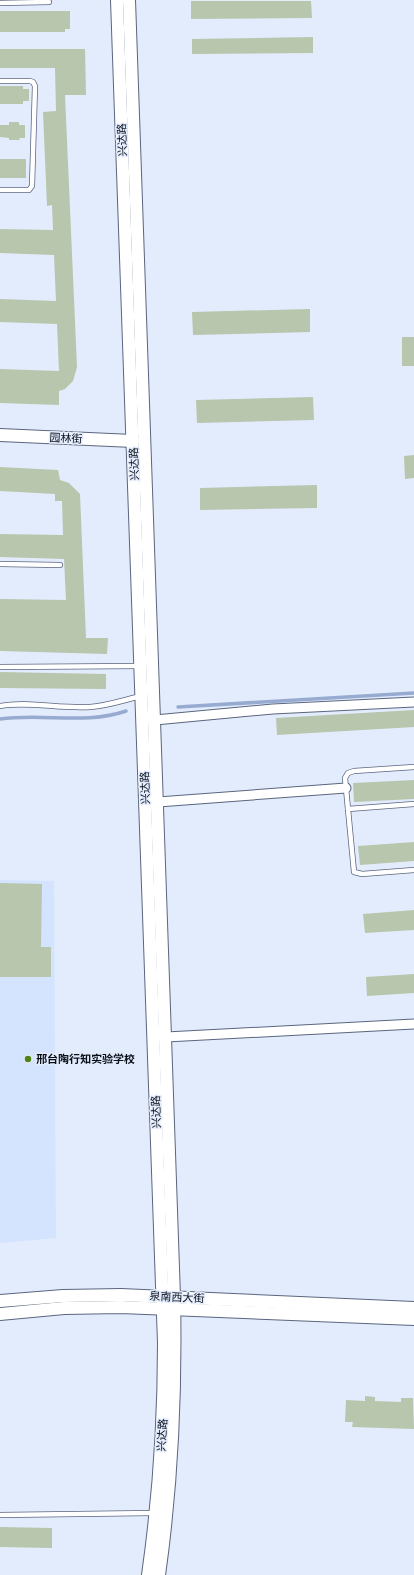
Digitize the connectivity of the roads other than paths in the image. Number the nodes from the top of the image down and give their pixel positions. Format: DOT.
graph roads {
  1 [pos="117,0"];
  2 [pos="130,0"];
  3 [pos="49,2"];
  4 [pos="0,3"];
  5 [pos="0,81"];
  6 [pos="0,190"];
  7 [pos="0,435"];
  8 [pos="133,441"];
  9 [pos="0,564"];
  10 [pos="60,565"];
  11 [pos="141,666"];
  12 [pos="0,667"];
  13 [pos="142,695"];
  14 [pos="414,702"];
  15 [pos="0,706"];
  16 [pos="155,720"];
  17 [pos="414,767"];
  18 [pos="346,788"];
  19 [pos="158,802"];
  20 [pos="414,804"];
  21 [pos="348,809"];
  22 [pos="414,870"];
  23 [pos="414,1024"];
  24 [pos="166,1037"];
  25 [pos="169,1297"];
  26 [pos="0,1301"];
  27 [pos="414,1308"];
  28 [pos="169,1309"];
  29 [pos="354,1311"];
  30 [pos="0,1314"];
  31 [pos="414,1319"];
  32 [pos="156,1513"];
  33 [pos="0,1515"];
  34 [pos="148,1575"];
  35 [pos="159,1575"];
  1 -- 8 [label="main road, 兴达路"];
  2 -- 16 [label="main road, 兴达路"];
  3 -- 4 [label="lane"];
  5 -- 6 [label="lane"];
  7 -- 8 [label="main road, 园林街"];
  8 -- 11 [label="main road, 兴达路"];
  9 -- 10 [label="lane"];
  11 -- 12 [label="lane"];
  11 -- 13 [label="main road, 兴达路"];
  13 -- 15 [label="lane"];
  13 -- 25 [label="main road, 兴达路"];
  14 -- 16 [label="street"];
  16 -- 19 [label="main road, 兴达路"];
  17 -- 18 [label="lane"];
  18 -- 19 [label="street"];
  18 -- 21 [label="lane"];
  19 -- 24 [label="main road, 兴达路"];
  20 -- 21 [label="lane"];
  21 -- 22 [label="lane"];
  23 -- 24 [label="street"];
  24 -- 25 [label="main road, 兴达路"];
  25 -- 26 [label="main road, 泉南西大街"];
  25 -- 28 [label="main road, 兴达路"];
  25 -- 29 [label="main road, 泉南西大街"];
  27 -- 29 [label="main road"];
  28 -- 29 [label="main road, 泉南西大街"];
  28 -- 30 [label="main road, 泉南西大街"];
  28 -- 32 [label="main road, 兴达路"];
  28 -- 35 [label="main road, 兴达路"];
  29 -- 31 [label="main road"];
  32 -- 33 [label="lane"];
  32 -- 34 [label="main road, 兴达路"];
}
